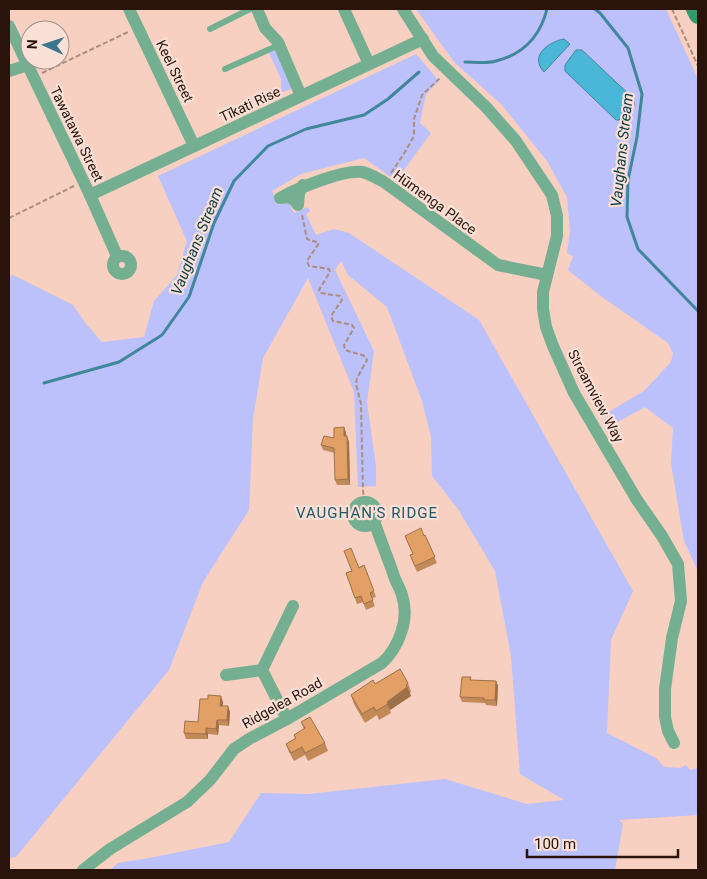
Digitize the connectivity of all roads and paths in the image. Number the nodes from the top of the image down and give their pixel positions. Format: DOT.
graph roads {
  1 [pos="129,9"];
  2 [pos="250,9"];
  3 [pos="257,9"];
  4 [pos="344,9"];
  5 [pos="403,9"];
  6 [pos="672,9"];
  7 [pos="695,9"];
  8 [pos="698,15"];
  9 [pos="9,26"];
  10 [pos="137,28"];
  11 [pos="210,29"];
  12 [pos="423,39"];
  13 [pos="279,45"];
  14 [pos="369,64"];
  15 [pos="698,66"];
  16 [pos="225,68"];
  17 [pos="9,70"];
  18 [pos="31,71"];
  19 [pos="446,71"];
  20 [pos="302,96"];
  21 [pos="194,146"];
  22 [pos="83,182"];
  23 [pos="384,182"];
  24 [pos="303,185"];
  25 [pos="90,195"];
  26 [pos="298,205"];
  27 [pos="9,218"];
  28 [pos="117,256"];
  29 [pos="548,275"];
  30 [pos="364,501"];
  31 [pos="374,521"];
  32 [pos="294,606"];
  33 [pos="262,670"];
  34 [pos="226,675"];
  35 [pos="287,719"];
  36 [pos="674,743"];
  37 [pos="83,870"];
  1 -- 10 [label="street, Keel Street"];
  2 -- 11 [label="lane"];
  3 -- 13 [label="street"];
  4 -- 14 [label="street"];
  5 -- 12 [label="street, Streamview Way"];
  6 -- 15 [label="path"];
  7 -- 8 [label="street"];
  9 -- 18 [label="street, Tawatawa Street"];
  10 -- 18 [label="path"];
  10 -- 21 [label="street, Keel Street"];
  12 -- 14 [label="street, Tīkati Rise"];
  12 -- 19 [label="street, Streamview Way"];
  13 -- 16 [label="lane"];
  13 -- 20 [label="street"];
  14 -- 20 [label="street, Tīkati Rise"];
  17 -- 18 [label="street"];
  18 -- 22 [label="street, Tawatawa Street"];
  19 -- 23 [label="path"];
  19 -- 29 [label="street, Streamview Way"];
  20 -- 21 [label="street, Tīkati Rise"];
  21 -- 25 [label="street, Tīkati Rise"];
  22 -- 25 [label="street, Tawatawa Street"];
  22 -- 27 [label="path"];
  23 -- 24 [label="street, Hūmenga Place"];
  23 -- 29 [label="street, Hūmenga Place"];
  24 -- 26 [label="street"];
  24 -- 26 [label="street, Hūmenga Place"];
  25 -- 28 [label="street, Tawatawa Street"];
  26 -- 30 [label="path"];
  29 -- 36 [label="street, Streamview Way"];
  30 -- 31 [label="street, Ridgelea Road"];
  30 -- 31 [label="street"];
  31 -- 35 [label="street, Ridgelea Road"];
  32 -- 33 [label="street"];
  33 -- 34 [label="street"];
  33 -- 35 [label="street"];
  35 -- 37 [label="street, Ridgelea Road"];
}
